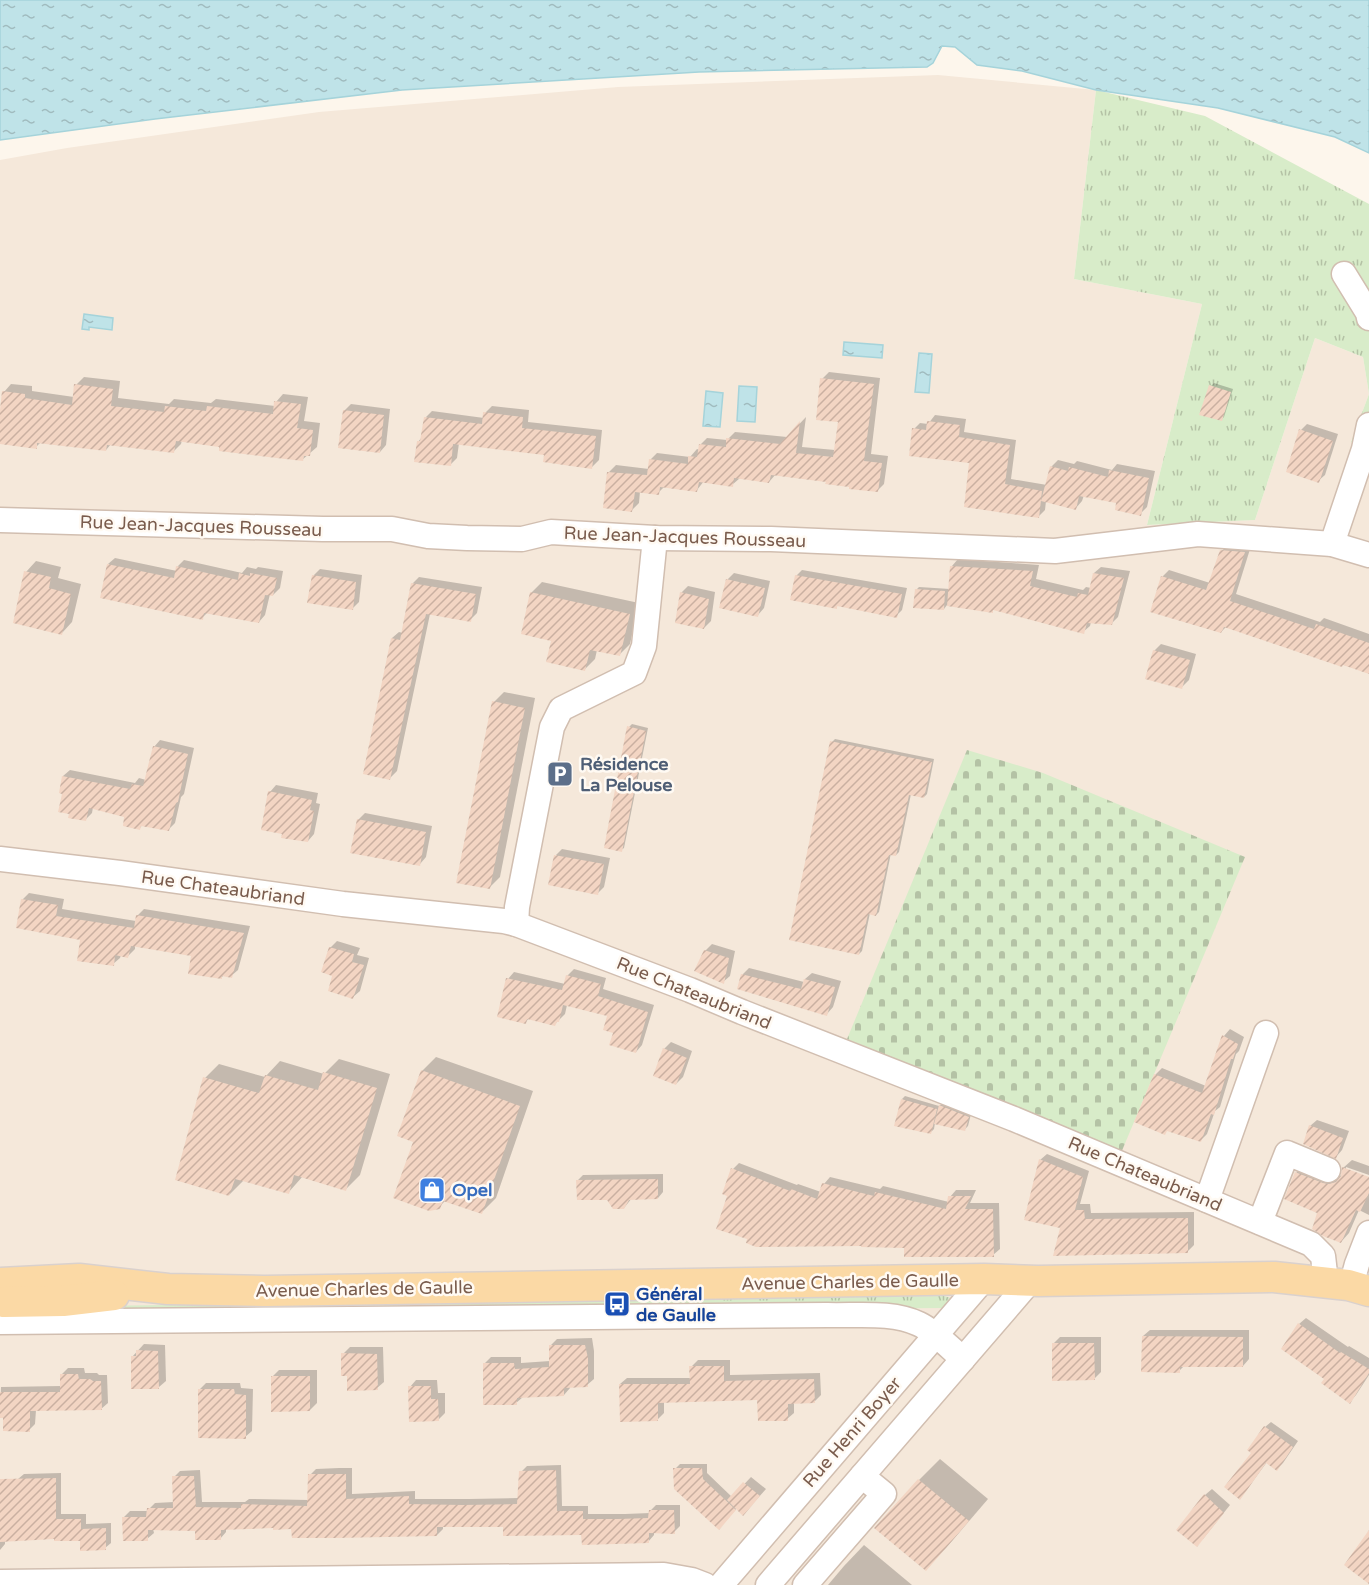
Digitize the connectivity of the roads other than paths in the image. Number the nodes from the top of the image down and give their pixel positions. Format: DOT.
graph roads {
  1 [pos="1344,274"];
  2 [pos="1369,318"];
  3 [pos="1369,425"];
  4 [pos="0,520"];
  5 [pos="655,538"];
  6 [pos="1332,544"];
  7 [pos="1369,555"];
  8 [pos="0,859"];
  9 [pos="516,924"];
  10 [pos="1266,1033"];
  11 [pos="1328,1170"];
  12 [pos="1207,1200"];
  13 [pos="1260,1222"];
  14 [pos="1369,1233"];
  15 [pos="984,1280"];
  16 [pos="1031,1280"];
  17 [pos="0,1283"];
  18 [pos="1349,1286"];
  19 [pos="168,1289"];
  20 [pos="0,1302"];
  21 [pos="0,1322"];
  22 [pos="935,1336"];
  23 [pos="963,1359"];
  24 [pos="862,1476"];
  25 [pos="0,1582"];
  26 [pos="705,1585"];
  27 [pos="721,1585"];
  28 [pos="768,1585"];
  29 [pos="806,1585"];
  1 -- 2 [label="street"];
  3 -- 6 [label="street"];
  4 -- 5 [label="street, Rue Jean-Jacques Rousseau"];
  5 -- 6 [label="street, Rue Jean-Jacques Rousseau"];
  5 -- 9 [label="street"];
  6 -- 7 [label="street, Rue Jean-Jacques Rousseau"];
  8 -- 9 [label="street, Rue Chateaubriand"];
  9 -- 12 [label="street, Rue Chateaubriand"];
  10 -- 12 [label="street"];
  11 -- 13 [label="street"];
  12 -- 13 [label="street, Rue Chateaubriand"];
  13 -- 18 [label="street, Rue Chateaubriand"];
  14 -- 18 [label="street"];
  15 -- 16 [label="main road, Avenue Charles de Gaulle"];
  15 -- 19 [label="main road, Avenue Charles de Gaulle"];
  15 -- 22 [label="street, Rue Henri Boyer"];
  16 -- 18 [label="main road, Avenue Charles de Gaulle"];
  16 -- 23 [label="street, Rue Henri Boyer"];
  17 -- 19 [label="main road, Avenue Charles de Gaulle"];
  19 -- 20 [label="main road, Avenue Charles de Gaulle"];
  21 -- 22 [label="street"];
  22 -- 23 [label="street"];
  22 -- 27 [label="street, Rue Henri Boyer"];
  23 -- 24 [label="street, Rue Henri Boyer"];
  24 -- 28 [label="street, Rue Henri Boyer"];
  24 -- 29 [label="street"];
  25 -- 26 [label="street"];
}
